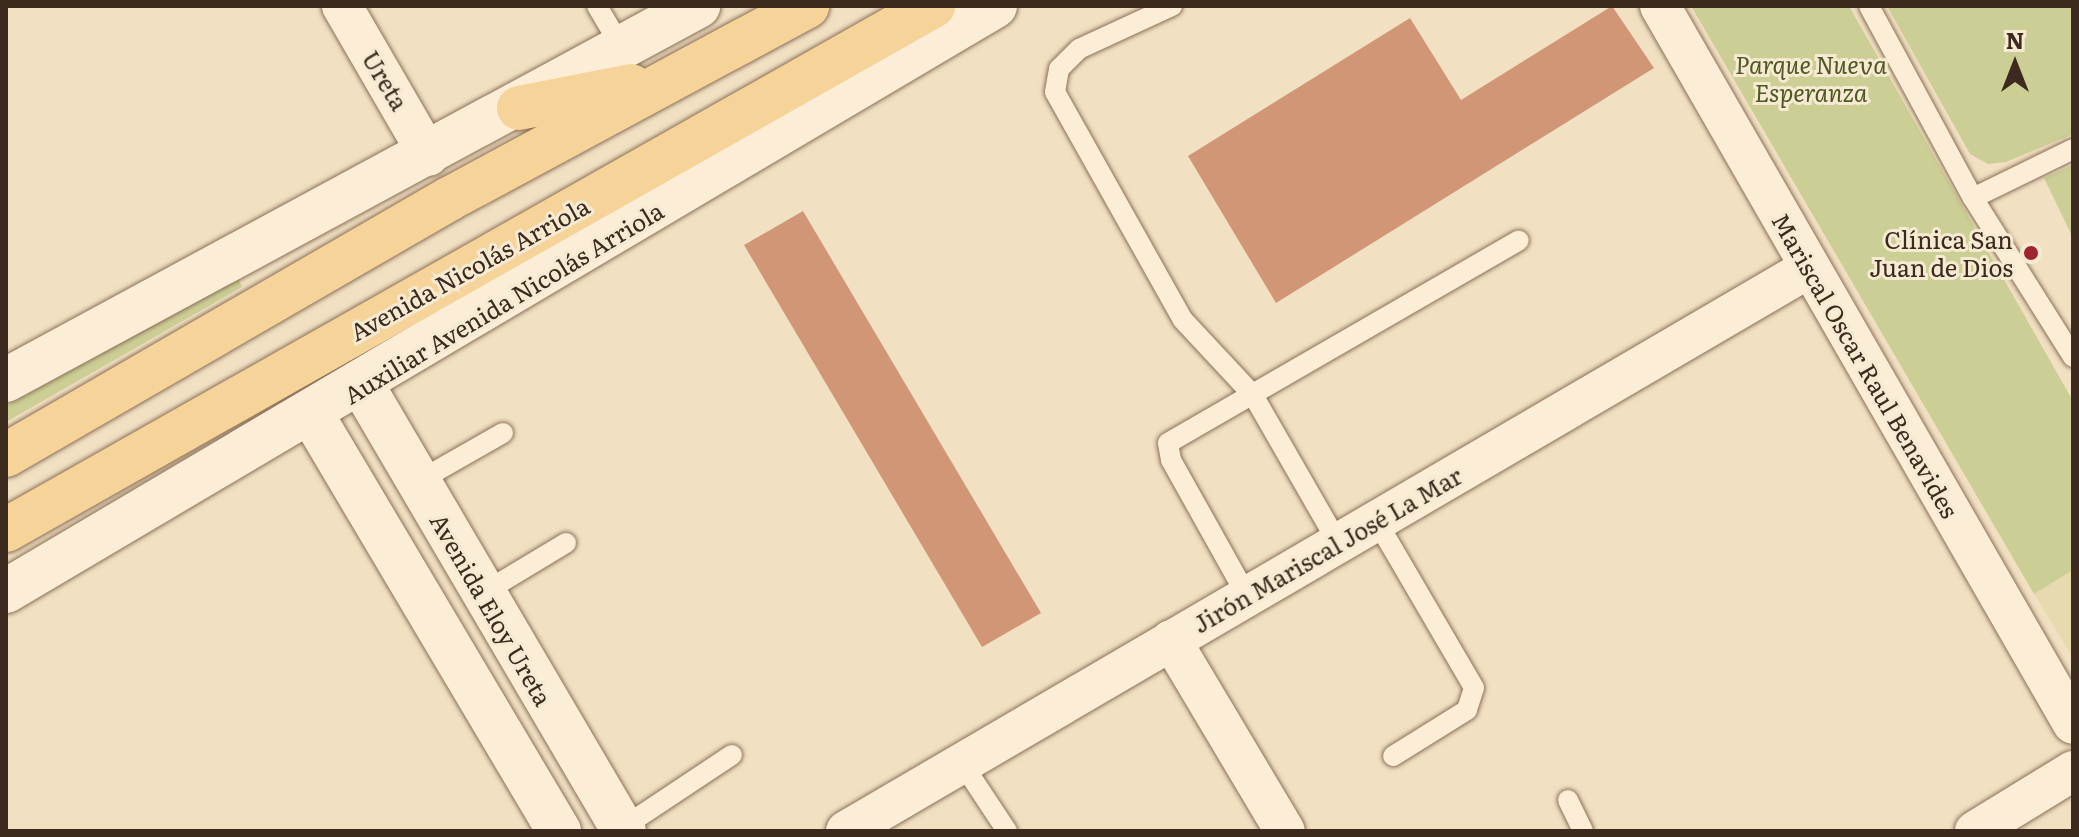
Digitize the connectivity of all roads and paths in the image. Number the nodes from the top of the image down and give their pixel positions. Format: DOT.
graph roads {
  1 [pos="342,6"];
  2 [pos="597,6"];
  3 [pos="698,6"];
  4 [pos="807,6"];
  5 [pos="933,6"];
  6 [pos="995,6"];
  7 [pos="1172,6"];
  8 [pos="1660,6"];
  9 [pos="1869,6"];
  10 [pos="623,50"];
  11 [pos="677,77"];
  12 [pos="519,108"];
  13 [pos="2073,149"];
  14 [pos="429,156"];
  15 [pos="1973,198"];
  16 [pos="1519,240"];
  17 [pos="1809,268"];
  18 [pos="2073,357"];
  19 [pos="6,380"];
  20 [pos="362,385"];
  21 [pos="1253,395"];
  22 [pos="312,415"];
  23 [pos="503,433"];
  24 [pos="6,455"];
  25 [pos="427,498"];
  26 [pos="1376,520"];
  27 [pos="6,530"];
  28 [pos="388,543"];
  29 [pos="566,543"];
  30 [pos="1338,543"];
  31 [pos="6,591"];
  32 [pos="483,593"];
  33 [pos="1247,596"];
  34 [pos="1171,640"];
  35 [pos="2073,724"];
  36 [pos="732,755"];
  37 [pos="1393,756"];
  38 [pos="580,758"];
  39 [pos="962,763"];
  40 [pos="2073,771"];
  41 [pos="533,787"];
  42 [pos="1568,800"];
  43 [pos="623,829"];
  44 [pos="559,831"];
  45 [pos="846,831"];
  46 [pos="1007,831"];
  47 [pos="1285,831"];
  48 [pos="1583,831"];
  49 [pos="1975,831"];
  1 -- 14 [label="street, Ureta"];
  2 -- 10 [label="lane"];
  3 -- 10 [label="street"];
  4 -- 11 [label="main road"];
  5 -- 27 [label="main road, Avenida Nicolás Arriola"];
  6 -- 20 [label="street, Auxiliar Avenida Nicolás Arriola"];
  7 -- 21 [label="lane"];
  8 -- 17 [label="street, Mariscal Oscar Raul Benavides"];
  9 -- 15 [label="lane"];
  10 -- 12 [label="street"];
  11 -- 12 [label="main road"];
  11 -- 24 [label="main road"];
  12 -- 14 [label="street"];
  13 -- 15 [label="lane"];
  14 -- 19 [label="street"];
  15 -- 18 [label="lane"];
  16 -- 21 [label="lane"];
  17 -- 26 [label="street, Jirón Mariscal José La Mar"];
  17 -- 35 [label="street, Mariscal Oscar Raul Benavides"];
  20 -- 22 [label="street, Auxiliar Avenida Nicolás Arriola"];
  20 -- 25 [label="street, Avenida Eloy Ureta"];
  21 -- 30 [label="lane"];
  21 -- 33 [label="lane"];
  22 -- 28 [label="street"];
  22 -- 31 [label="street, Auxiliar Avenida Nicolás Arriola"];
  23 -- 25 [label="lane"];
  25 -- 28 [label="street"];
  25 -- 32 [label="street, Avenida Eloy Ureta"];
  26 -- 30 [label="street, Jirón Mariscal José La Mar"];
  26 -- 37 [label="lane"];
  28 -- 41 [label="street"];
  29 -- 32 [label="lane"];
  30 -- 33 [label="street, Jirón Mariscal José La Mar"];
  32 -- 38 [label="street, Avenida Eloy Ureta"];
  33 -- 34 [label="street, Jirón Mariscal José La Mar"];
  34 -- 39 [label="street, Jirón Mariscal José La Mar"];
  34 -- 47 [label="street"];
  36 -- 43 [label="lane"];
  38 -- 41 [label="street"];
  38 -- 43 [label="street, Avenida Eloy Ureta"];
  39 -- 45 [label="street, Jirón Mariscal José La Mar"];
  39 -- 46 [label="lane"];
  40 -- 49 [label="street"];
  41 -- 44 [label="street"];
  42 -- 48 [label="lane"];
}
